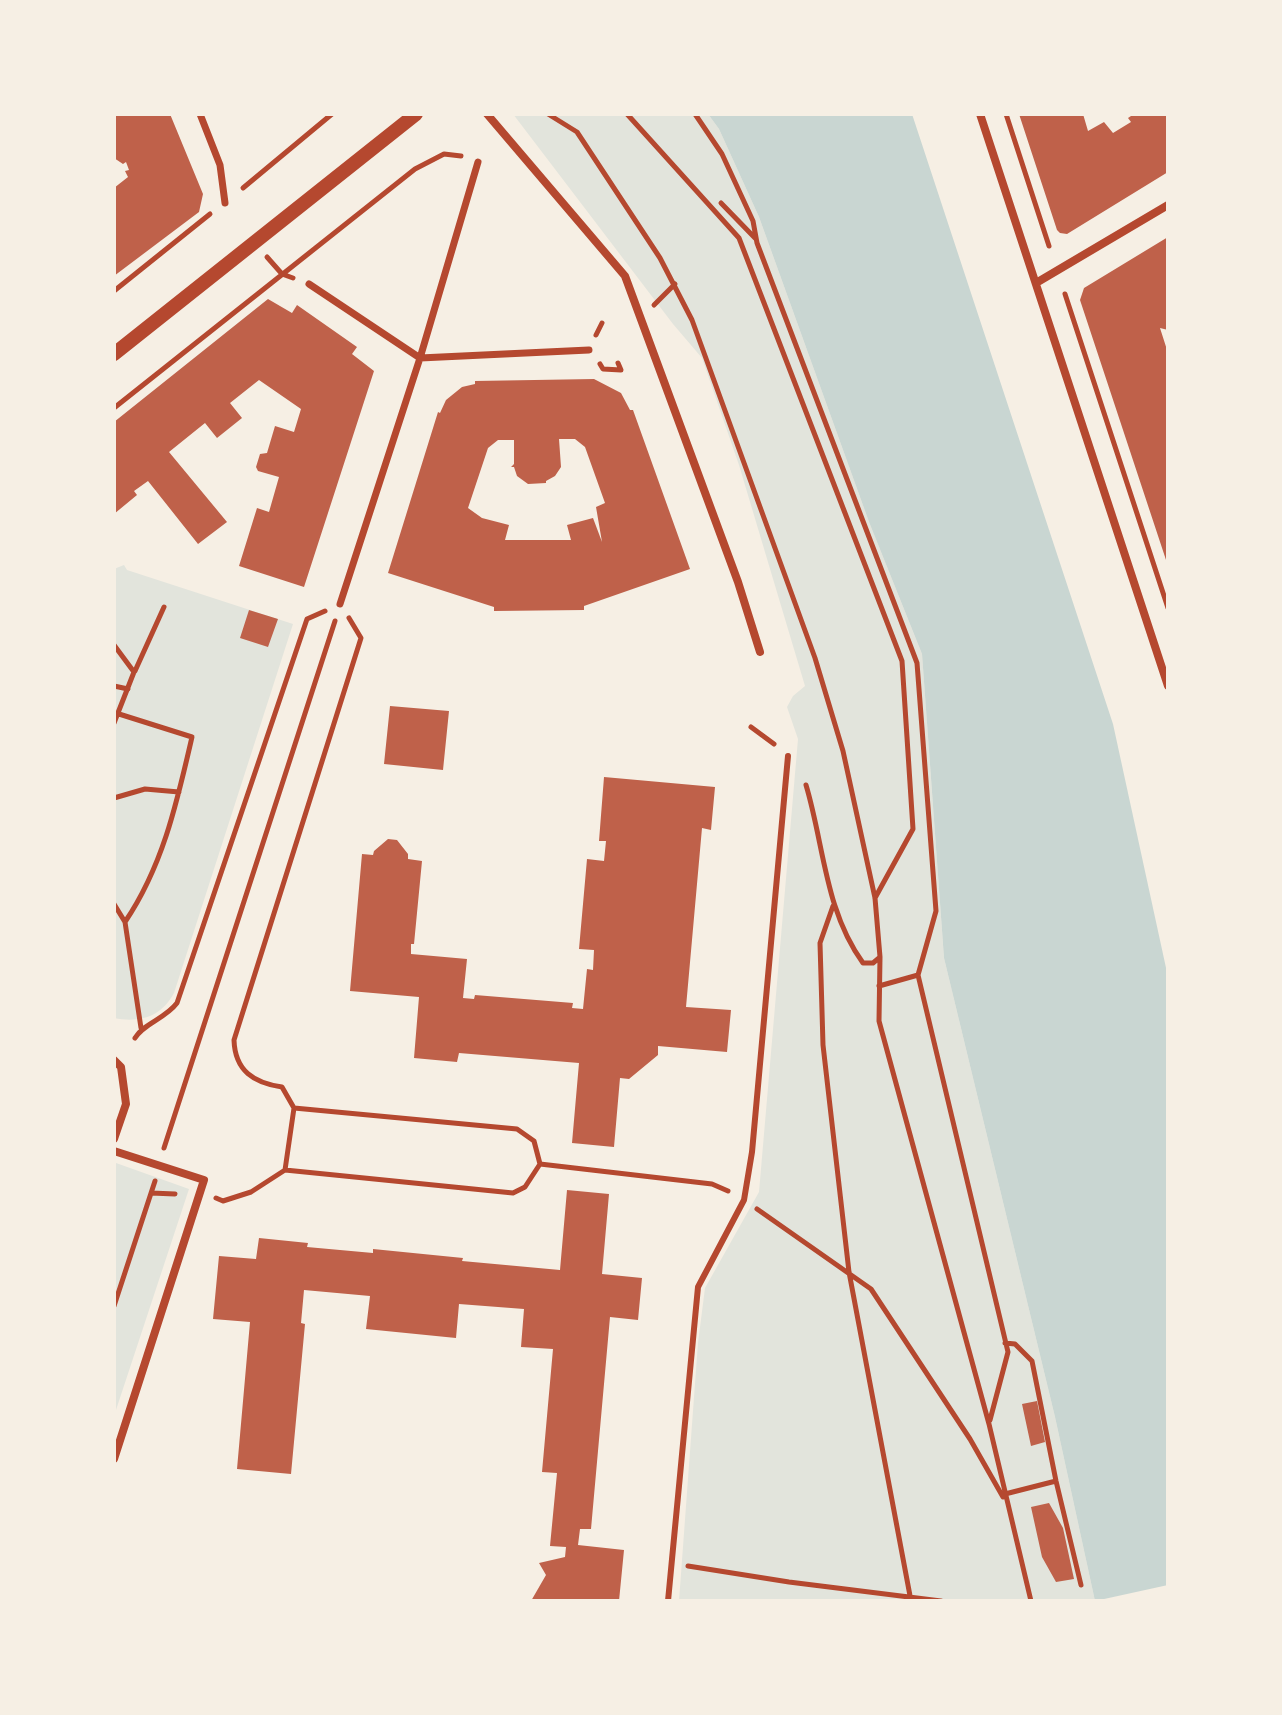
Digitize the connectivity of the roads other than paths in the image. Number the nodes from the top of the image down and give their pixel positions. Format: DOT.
graph roads {
  1 [pos="200,114"];
  2 [pos="416,114"];
  3 [pos="487,114"];
  4 [pos="980,114"];
  5 [pos="478,162"];
  6 [pos="225,203"];
  7 [pos="1168,205"];
  8 [pos="1036,283"];
  9 [pos="309,284"];
  10 [pos="589,350"];
  11 [pos="114,354"];
  12 [pos="420,358"];
  13 [pos="340,604"];
  14 [pos="760,652"];
  15 [pos="1168,686"];
  16 [pos="788,756"];
  17 [pos="114,1060"];
  18 [pos="114,1139"];
  19 [pos="114,1151"];
  20 [pos="114,1459"];
  21 [pos="668,1601"];
  1 -- 6 [label="street"];
  2 -- 11 [label="street"];
  3 -- 14 [label="street"];
  4 -- 8 [label="street"];
  5 -- 12 [label="street"];
  7 -- 8 [label="street"];
  8 -- 15 [label="street"];
  9 -- 12 [label="street"];
  10 -- 12 [label="street"];
  12 -- 13 [label="street"];
  16 -- 21 [label="lane"];
  17 -- 18 [label="street"];
  19 -- 20 [label="street"];
}
